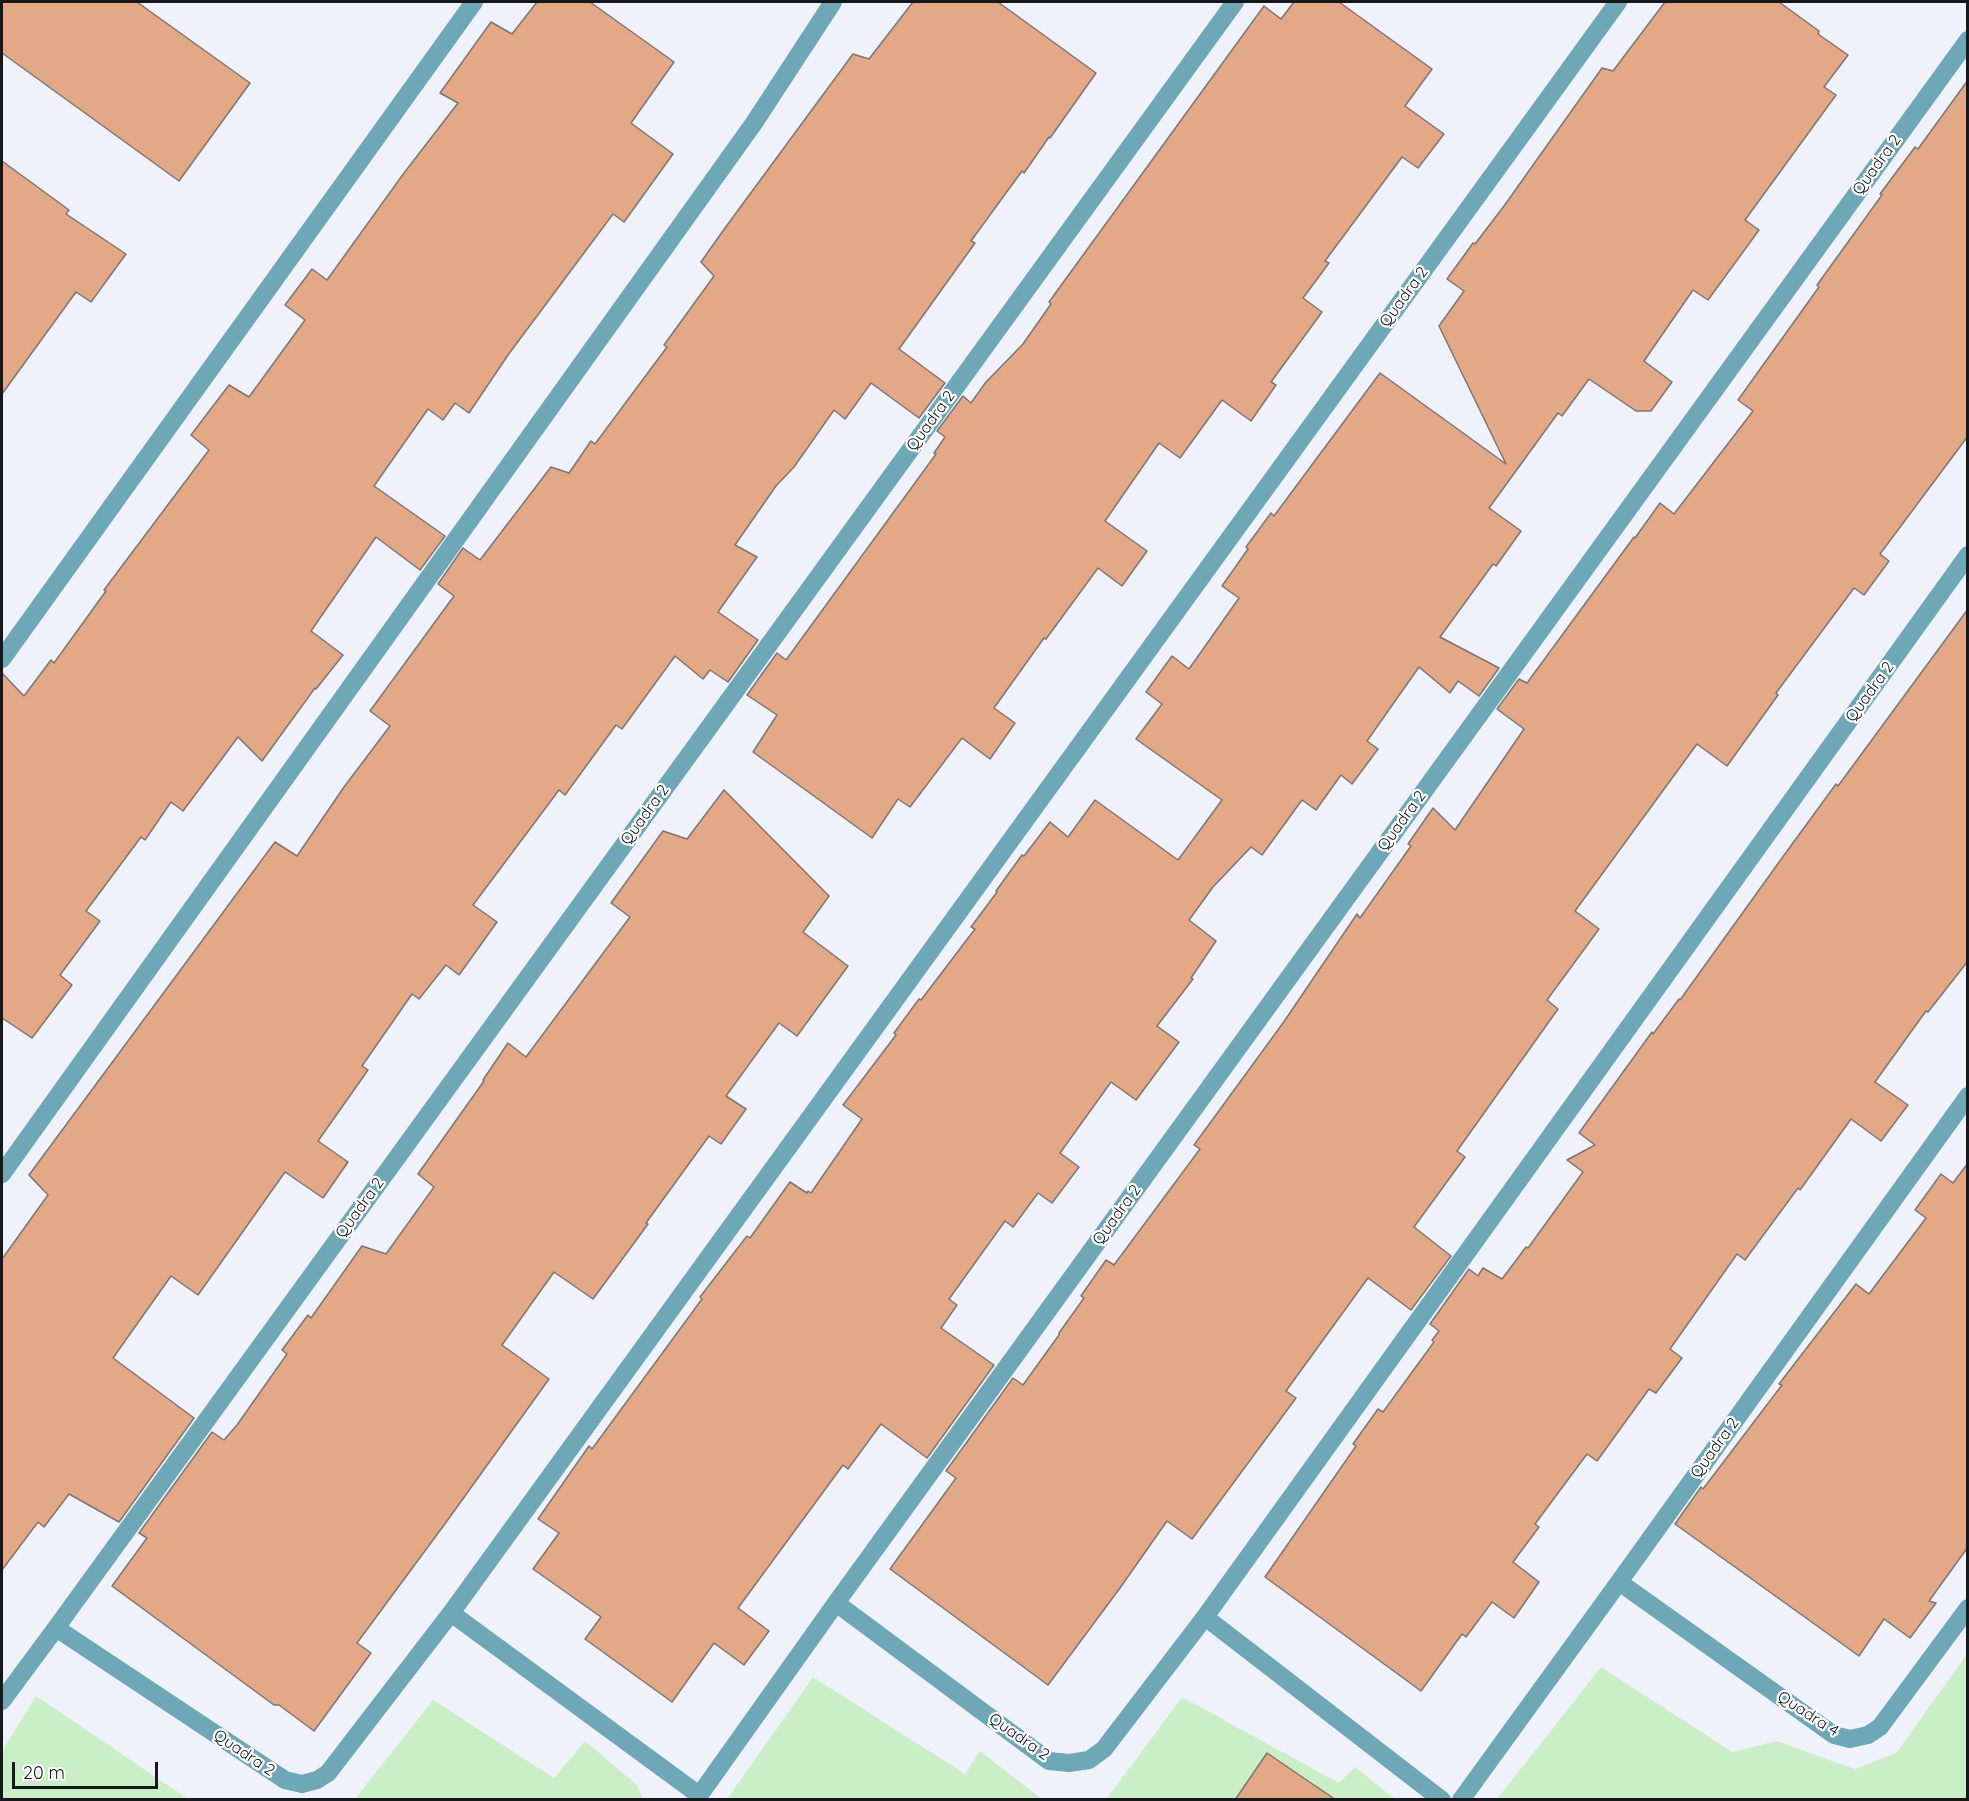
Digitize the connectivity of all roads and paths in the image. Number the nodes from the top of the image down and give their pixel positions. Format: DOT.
graph roads {
  1 [pos="474,2"];
  2 [pos="833,2"];
  3 [pos="1235,2"];
  4 [pos="1618,2"];
  5 [pos="1968,40"];
  6 [pos="1968,555"];
  7 [pos="2,659"];
  8 [pos="1968,1096"];
  9 [pos="2,1174"];
  10 [pos="1619,1582"];
  11 [pos="836,1603"];
  12 [pos="1968,1608"];
  13 [pos="451,1613"];
  14 [pos="1205,1617"];
  15 [pos="56,1628"];
  16 [pos="2,1701"];
  17 [pos="698,1797"];
  18 [pos="1443,1800"];
  19 [pos="1461,1800"];
  1 -- 7 [label="street"];
  2 -- 9 [label="street"];
  3 -- 15 [label="street, Quadra 2"];
  4 -- 13 [label="street, Quadra 2"];
  5 -- 11 [label="street, Quadra 2"];
  6 -- 14 [label="street, Quadra 2"];
  8 -- 10 [label="street, Quadra 2"];
  10 -- 12 [label="street, Quadra 4"];
  10 -- 19 [label="street, Quadra 2"];
  11 -- 14 [label="street, Quadra 2"];
  11 -- 17 [label="street, Quadra 2"];
  13 -- 15 [label="street, Quadra 2"];
  13 -- 17 [label="street, Quadra 2"];
  14 -- 18 [label="street"];
  15 -- 16 [label="street, Quadra 2"];
}
